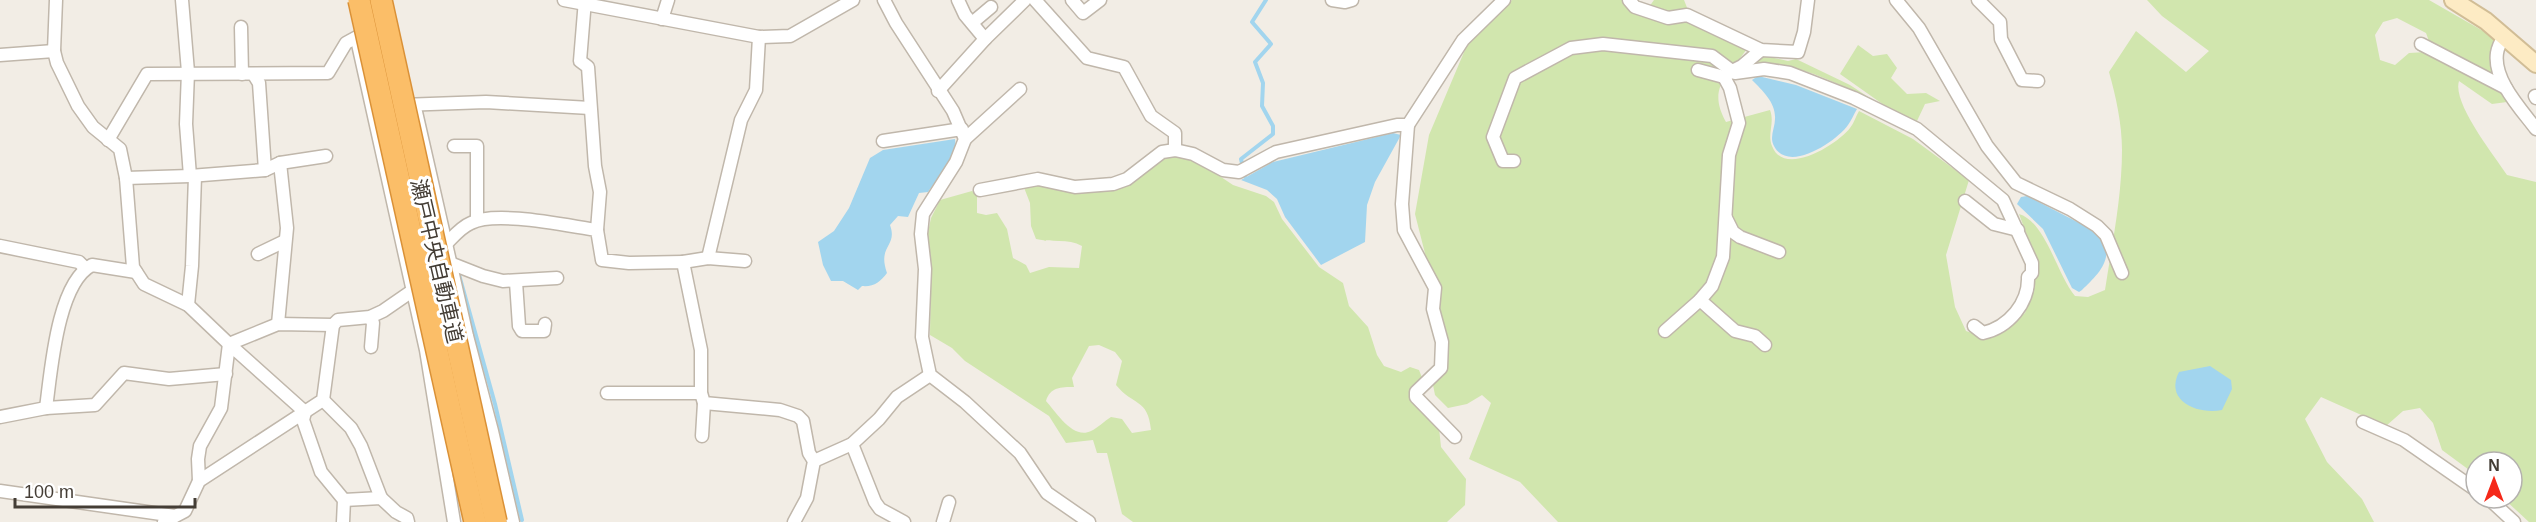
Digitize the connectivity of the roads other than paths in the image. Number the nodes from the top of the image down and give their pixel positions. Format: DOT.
graph roads {
  1 [pos="56,0"];
  2 [pos="182,0"];
  3 [pos="350,0"];
  4 [pos="360,0"];
  5 [pos="381,0"];
  6 [pos="390,0"];
  7 [pos="564,0"];
  8 [pos="668,0"];
  9 [pos="853,0"];
  10 [pos="884,0"];
  11 [pos="958,0"];
  12 [pos="1025,0"];
  13 [pos="1035,0"];
  14 [pos="1072,0"];
  15 [pos="1100,0"];
  16 [pos="1332,0"];
  17 [pos="1352,0"];
  18 [pos="1504,0"];
  19 [pos="1629,0"];
  20 [pos="1808,0"];
  21 [pos="1897,0"];
  22 [pos="1978,0"];
  23 [pos="2453,0"];
  24 [pos="585,2"];
  25 [pos="991,7"];
  26 [pos="662,19"];
  27 [pos="972,23"];
  28 [pos="241,27"];
  29 [pos="2504,36"];
  30 [pos="357,37"];
  31 [pos="759,37"];
  32 [pos="985,39"];
  33 [pos="2421,44"];
  34 [pos="1761,50"];
  35 [pos="54,51"];
  36 [pos="0,55"];
  37 [pos="2532,58"];
  38 [pos="1698,70"];
  39 [pos="188,72"];
  40 [pos="248,74"];
  41 [pos="1728,74"];
  42 [pos="2038,81"];
  43 [pos="2506,88"];
  44 [pos="1020,89"];
  45 [pos="938,91"];
  46 [pos="415,104"];
  47 [pos="372,106"];
  48 [pos="590,108"];
  49 [pos="1408,125"];
  50 [pos="2536,129"];
  51 [pos="964,134"];
  52 [pos="108,140"];
  53 [pos="883,141"];
  54 [pos="454,146"];
  55 [pos="1175,150"];
  56 [pos="326,156"];
  57 [pos="1514,161"];
  58 [pos="280,163"];
  59 [pos="265,170"];
  60 [pos="192,176"];
  61 [pos="126,178"];
  62 [pos="2016,183"];
  63 [pos="980,190"];
  64 [pos="2003,200"];
  65 [pos="1965,201"];
  66 [pos="1725,217"];
  67 [pos="477,220"];
  68 [pos="597,230"];
  69 [pos="2018,230"];
  70 [pos="285,241"];
  71 [pos="446,244"];
  72 [pos="0,246"];
  73 [pos="1779,252"];
  74 [pos="258,254"];
  75 [pos="708,258"];
  76 [pos="745,261"];
  77 [pos="450,262"];
  78 [pos="683,262"];
  79 [pos="85,268"];
  80 [pos="136,272"];
  81 [pos="2122,273"];
  82 [pos="557,278"];
  83 [pos="516,282"];
  84 [pos="412,291"];
  85 [pos="1700,300"];
  86 [pos="188,305"];
  87 [pos="370,317"];
  88 [pos="278,324"];
  89 [pos="544,324"];
  90 [pos="333,325"];
  91 [pos="1974,326"];
  92 [pos="1665,331"];
  93 [pos="229,344"];
  94 [pos="1765,345"];
  95 [pos="371,346"];
  96 [pos="226,374"];
  97 [pos="930,375"];
  98 [pos="607,393"];
  99 [pos="702,398"];
  100 [pos="323,400"];
  101 [pos="46,408"];
  102 [pos="305,412"];
  103 [pos="0,417"];
  104 [pos="2363,422"];
  105 [pos="702,436"];
  106 [pos="1455,436"];
  107 [pos="852,444"];
  108 [pos="814,461"];
  109 [pos="198,481"];
  110 [pos="2464,482"];
  111 [pos="0,491"];
  112 [pos="381,498"];
  113 [pos="344,500"];
  114 [pos="949,502"];
  115 [pos="2501,510"];
  116 [pos="175,516"];
  117 [pos="164,522"];
  118 [pos="343,522"];
  119 [pos="408,522"];
  120 [pos="454,522"];
  121 [pos="475,522"];
  122 [pos="496,522"];
  123 [pos="513,522"];
  124 [pos="794,522"];
  125 [pos="904,522"];
  126 [pos="944,522"];
  127 [pos="1089,522"];
  128 [pos="2514,522"];
  1 -- 35 [label="street"];
  2 -- 39 [label="street"];
  3 -- 30 [label="street"];
  4 -- 121 [label="highway, 瀬戸中央自動車道, bridge"];
  5 -- 122 [label="highway, 瀬戸中央自動車道, bridge"];
  6 -- 46 [label="street"];
  7 -- 24 [label="street"];
  8 -- 26 [label="street"];
  9 -- 31 [label="street"];
  10 -- 45 [label="street"];
  11 -- 27 [label="street"];
  12 -- 32 [label="street"];
  13 -- 55 [label="street"];
  14 -- 15 [label="street"];
  16 -- 17 [label="street"];
  18 -- 49 [label="street"];
  19 -- 34 [label="street"];
  20 -- 34 [label="street"];
  21 -- 62 [label="street"];
  22 -- 42 [label="street"];
  23 -- 29 [label="main road"];
  24 -- 26 [label="street"];
  24 -- 48 [label="street"];
  25 -- 27 [label="street"];
  26 -- 31 [label="street"];
  27 -- 32 [label="street"];
  28 -- 40 [label="street"];
  29 -- 37 [label="main road"];
  29 -- 43 [label="street"];
  30 -- 40 [label="street"];
  30 -- 47 [label="street"];
  31 -- 75 [label="street"];
  32 -- 45 [label="street"];
  33 -- 43 [label="street"];
  34 -- 41 [label="street"];
  35 -- 36 [label="street"];
  35 -- 52 [label="street"];
  38 -- 41 [label="street"];
  39 -- 40 [label="street"];
  39 -- 52 [label="street"];
  39 -- 60 [label="street"];
  40 -- 59 [label="street"];
  41 -- 57 [label="street"];
  41 -- 64 [label="street"];
  41 -- 66 [label="street"];
  43 -- 50 [label="street"];
  44 -- 51 [label="street"];
  45 -- 51 [label="street"];
  46 -- 47 [label="street"];
  46 -- 48 [label="street"];
  46 -- 71 [label="street"];
  47 -- 84 [label="street"];
  48 -- 68 [label="street"];
  49 -- 55 [label="street"];
  49 -- 106 [label="street"];
  51 -- 53 [label="street"];
  51 -- 97 [label="street"];
  52 -- 61 [label="street"];
  54 -- 67 [label="street"];
  55 -- 63 [label="street"];
  56 -- 58 [label="street"];
  58 -- 59 [label="street"];
  58 -- 70 [label="street"];
  59 -- 60 [label="street"];
  60 -- 61 [label="street"];
  60 -- 86 [label="street"];
  61 -- 80 [label="street"];
  62 -- 64 [label="street"];
  62 -- 81 [label="street"];
  64 -- 69 [label="street"];
  65 -- 69 [label="street"];
  66 -- 73 [label="street"];
  66 -- 85 [label="street"];
  67 -- 68 [label="street"];
  67 -- 71 [label="street"];
  68 -- 78 [label="street"];
  69 -- 91 [label="street"];
  70 -- 74 [label="street"];
  70 -- 88 [label="street"];
  71 -- 77 [label="street"];
  72 -- 79 [label="street"];
  75 -- 76 [label="street"];
  75 -- 78 [label="street"];
  77 -- 83 [label="street"];
  77 -- 123 [label="street"];
  78 -- 99 [label="street"];
  79 -- 80 [label="street"];
  79 -- 101 [label="street"];
  80 -- 86 [label="street"];
  82 -- 83 [label="street"];
  83 -- 89 [label="street"];
  84 -- 87 [label="street"];
  84 -- 120 [label="street"];
  85 -- 92 [label="street"];
  85 -- 94 [label="street"];
  86 -- 93 [label="street"];
  87 -- 90 [label="street"];
  87 -- 95 [label="street"];
  88 -- 90 [label="street"];
  88 -- 93 [label="street"];
  90 -- 100 [label="street"];
  93 -- 96 [label="street"];
  93 -- 102 [label="street"];
  96 -- 101 [label="street"];
  96 -- 109 [label="street"];
  97 -- 107 [label="street"];
  97 -- 127 [label="street"];
  98 -- 99 [label="street"];
  99 -- 105 [label="street"];
  99 -- 108 [label="street"];
  100 -- 102 [label="street"];
  100 -- 112 [label="street"];
  101 -- 103 [label="street"];
  102 -- 109 [label="street"];
  102 -- 113 [label="street"];
  104 -- 110 [label="street"];
  107 -- 108 [label="street"];
  107 -- 125 [label="street"];
  108 -- 124 [label="street"];
  109 -- 116 [label="street"];
  111 -- 116 [label="street"];
  112 -- 113 [label="street"];
  112 -- 119 [label="street"];
  113 -- 118 [label="street"];
  114 -- 126 [label="street"];
  115 -- 128 [label="street"];
  116 -- 117 [label="street"];
}
